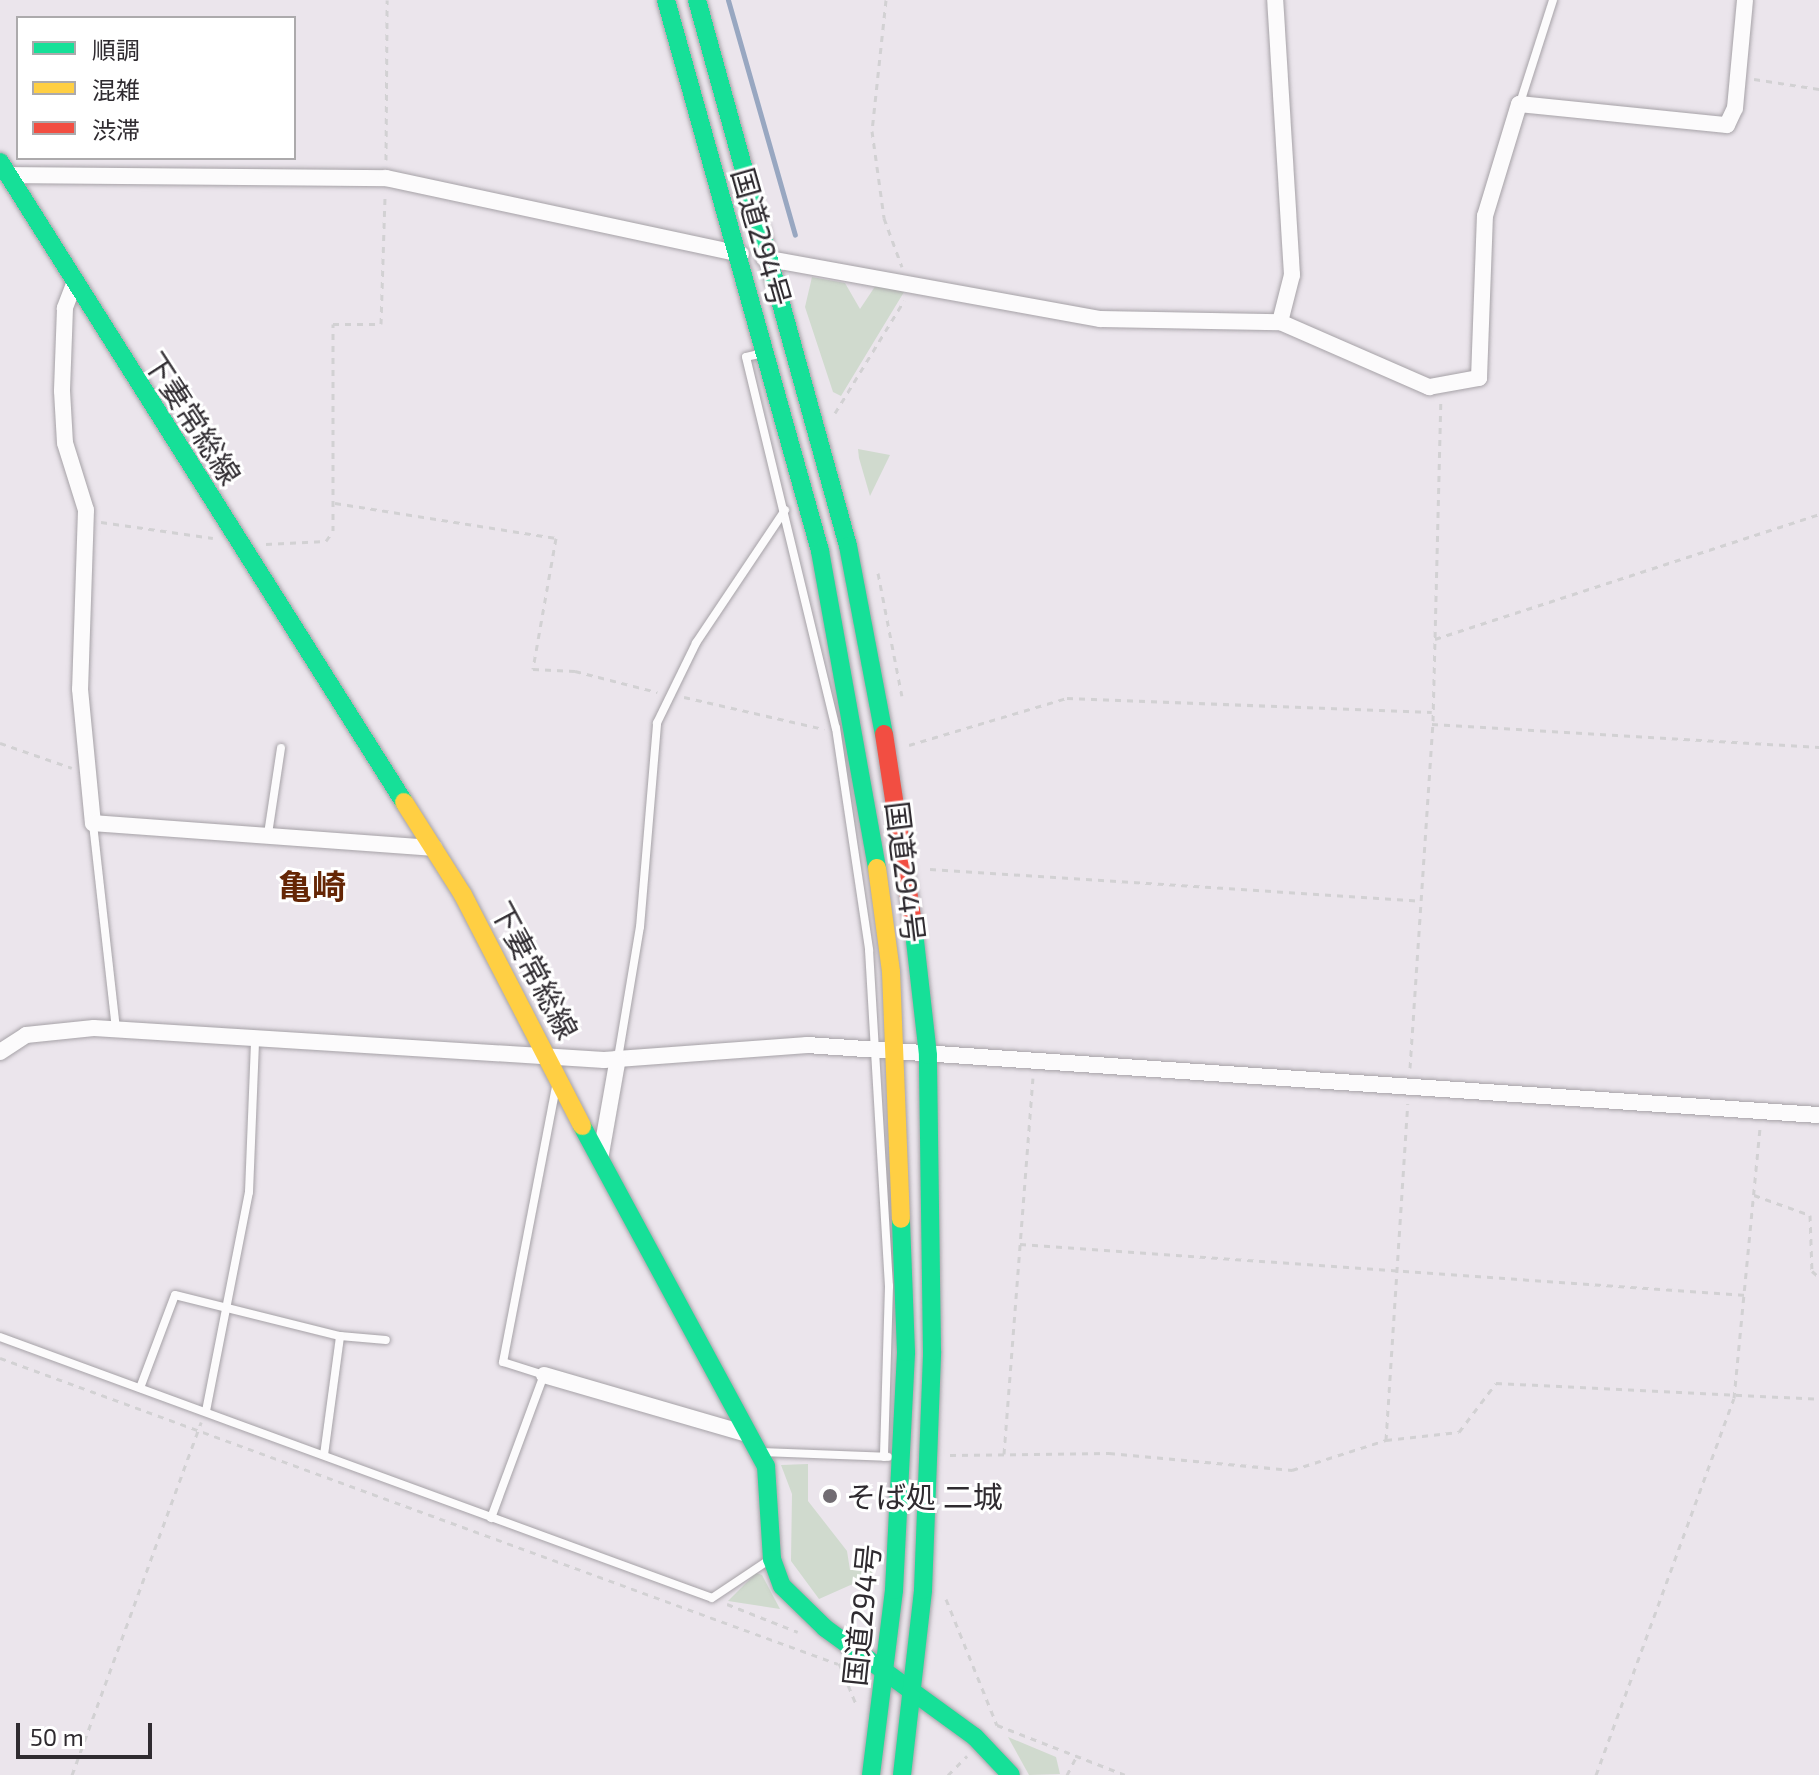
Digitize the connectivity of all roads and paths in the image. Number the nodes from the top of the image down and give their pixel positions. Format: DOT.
graph roads {
  1 [pos="387,0"];
  2 [pos="666,0"];
  3 [pos="697,0"];
  4 [pos="886,0"];
  5 [pos="1275,0"];
  6 [pos="1553,0"];
  7 [pos="1745,0"];
  8 [pos="1739,76"];
  9 [pos="1819,89"];
  10 [pos="1519,104"];
  11 [pos="4,168"];
  12 [pos="386,178"];
  13 [pos="738,253"];
  14 [pos="773,260"];
  15 [pos="911,283"];
  16 [pos="74,284"];
  17 [pos="1280,322"];
  18 [pos="766,352"];
  19 [pos="1441,389"];
  20 [pos="834,414"];
  21 [pos="333,503"];
  22 [pos="785,510"];
  23 [pos="1819,514"];
  24 [pos="86,520"];
  25 [pos="241,544"];
  26 [pos="1435,639"];
  27 [pos="668,695"];
  28 [pos="1432,712"];
  29 [pos="1432,724"];
  30 [pos="836,728"];
  31 [pos="0,743"];
  32 [pos="909,745"];
  33 [pos="1819,747"];
  34 [pos="281,748"];
  35 [pos="87,771"];
  36 [pos="93,823"];
  37 [pos="268,834"];
  38 [pos="434,848"];
  39 [pos="926,869"];
  40 [pos="1421,901"];
  41 [pos="116,1029"];
  42 [pos="255,1040"];
  43 [pos="0,1052"];
  44 [pos="879,1052"];
  45 [pos="898,1053"];
  46 [pos="928,1055"];
  47 [pos="550,1056"];
  48 [pos="618,1058"];
  49 [pos="1034,1063"];
  50 [pos="562,1079"];
  51 [pos="1409,1087"];
  52 [pos="1762,1111"];
  53 [pos="1819,1115"];
  54 [pos="601,1154"];
  55 [pos="1754,1195"];
  56 [pos="1020,1244"];
  57 [pos="1396,1270"];
  58 [pos="1819,1277"];
  59 [pos="1746,1295"];
  60 [pos="224,1309"];
  61 [pos="340,1336"];
  62 [pos="0,1337"];
  63 [pos="386,1340"];
  64 [pos="0,1358"];
  65 [pos="544,1375"];
  66 [pos="140,1388"];
  67 [pos="1734,1398"];
  68 [pos="1819,1399"];
  69 [pos="206,1411"];
  70 [pos="198,1430"];
  71 [pos="747,1434"];
  72 [pos="1386,1440"];
  73 [pos="758,1452"];
  74 [pos="1004,1454"];
  75 [pos="324,1455"];
  76 [pos="892,1457"];
  77 [pos="949,1469"];
  78 [pos="491,1518"];
  79 [pos="772,1559"];
  80 [pos="941,1584"];
  81 [pos="712,1598"];
  82 [pos="809,1638"];
  83 [pos="817,1643"];
  84 [pos="885,1670"];
  85 [pos="914,1690"];
  86 [pos="1077,1756"];
  87 [pos="960,1758"];
  88 [pos="72,1775"];
  89 [pos="871,1775"];
  90 [pos="902,1775"];
  91 [pos="948,1775"];
  92 [pos="1011,1775"];
  93 [pos="1067,1775"];
  94 [pos="1125,1775"];
  95 [pos="1596,1775"];
  1 -- 12 [label="path"];
  2 -- 13 [label="main road, 国道294号"];
  3 -- 14 [label="main road, 国道294号"];
  4 -- 15 [label="path"];
  5 -- 17 [label="street"];
  6 -- 10 [label="lane"];
  7 -- 8 [label="street"];
  8 -- 9 [label="path"];
  8 -- 10 [label="street"];
  10 -- 19 [label="street"];
  11 -- 12 [label="street"];
  11 -- 16 [label="main road, 下妻常総線"];
  12 -- 13 [label="street"];
  12 -- 21 [label="path"];
  13 -- 14 [label="street"];
  13 -- 18 [label="main road, 国道294号"];
  14 -- 15 [label="street"];
  14 -- 46 [label="main road, 国道294号"];
  15 -- 17 [label="street"];
  15 -- 20 [label="path"];
  16 -- 24 [label="street"];
  16 -- 25 [label="main road, 下妻常総線"];
  17 -- 19 [label="street"];
  18 -- 22 [label="lane"];
  18 -- 45 [label="main road, 国道294号"];
  19 -- 26 [label="path"];
  21 -- 25 [label="path"];
  21 -- 27 [label="path"];
  22 -- 27 [label="lane"];
  22 -- 30 [label="lane"];
  23 -- 26 [label="path"];
  24 -- 25 [label="path"];
  24 -- 35 [label="street"];
  25 -- 38 [label="main road, 下妻常総線"];
  26 -- 28 [label="path"];
  27 -- 30 [label="path"];
  27 -- 48 [label="lane"];
  28 -- 29 [label="path"];
  28 -- 32 [label="path"];
  29 -- 33 [label="path"];
  29 -- 40 [label="path"];
  30 -- 44 [label="lane"];
  31 -- 35 [label="path"];
  34 -- 37 [label="lane"];
  35 -- 36 [label="street"];
  36 -- 37 [label="street"];
  36 -- 41 [label="lane"];
  37 -- 38 [label="street"];
  38 -- 47 [label="main road, 下妻常総線"];
  39 -- 40 [label="path"];
  40 -- 51 [label="path"];
  41 -- 42 [label="street"];
  41 -- 43 [label="street"];
  42 -- 47 [label="street"];
  42 -- 60 [label="lane"];
  44 -- 45 [label="street"];
  44 -- 48 [label="street"];
  44 -- 76 [label="lane"];
  45 -- 46 [label="street"];
  45 -- 76 [label="main road, 国道294号"];
  46 -- 49 [label="street"];
  46 -- 85 [label="main road, 国道294号"];
  47 -- 48 [label="street"];
  47 -- 50 [label="main road, 下妻常総線"];
  48 -- 54 [label="street"];
  49 -- 51 [label="street"];
  49 -- 56 [label="path"];
  50 -- 54 [label="main road, 下妻常総線"];
  50 -- 65 [label="lane"];
  51 -- 52 [label="street"];
  51 -- 57 [label="path"];
  52 -- 53 [label="street"];
  52 -- 55 [label="path"];
  54 -- 71 [label="main road, 下妻常総線"];
  55 -- 58 [label="path"];
  55 -- 59 [label="path"];
  56 -- 57 [label="path"];
  56 -- 74 [label="path"];
  57 -- 59 [label="path"];
  57 -- 72 [label="path"];
  59 -- 67 [label="path"];
  60 -- 61 [label="lane"];
  60 -- 66 [label="lane"];
  60 -- 69 [label="lane"];
  61 -- 63 [label="lane"];
  61 -- 75 [label="lane"];
  62 -- 66 [label="lane"];
  64 -- 70 [label="path"];
  65 -- 71 [label="street"];
  65 -- 78 [label="lane"];
  66 -- 69 [label="lane"];
  67 -- 68 [label="path"];
  67 -- 72 [label="path"];
  67 -- 95 [label="path"];
  69 -- 70 [label="path"];
  69 -- 75 [label="lane"];
  70 -- 83 [label="path"];
  70 -- 88 [label="path"];
  71 -- 73 [label="main road, 下妻常総線"];
  72 -- 74 [label="path"];
  73 -- 76 [label="lane"];
  73 -- 79 [label="main road, 下妻常総線"];
  74 -- 77 [label="path"];
  75 -- 78 [label="lane"];
  76 -- 84 [label="main road, 国道294号"];
  78 -- 81 [label="lane"];
  79 -- 81 [label="lane"];
  79 -- 84 [label="main road, 下妻常総線"];
  80 -- 86 [label="path"];
  81 -- 82 [label="path"];
  84 -- 85 [label="main road, 下妻常総線"];
  84 -- 89 [label="main road, 国道294号"];
  85 -- 90 [label="main road, 国道294号"];
  85 -- 92 [label="main road, 下妻常総線"];
  86 -- 93 [label="path"];
  86 -- 94 [label="path"];
  87 -- 91 [label="path"];
}
